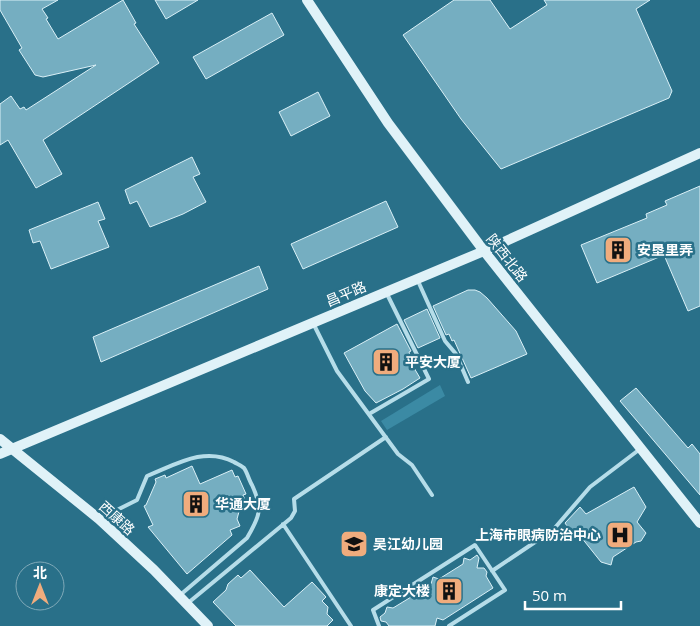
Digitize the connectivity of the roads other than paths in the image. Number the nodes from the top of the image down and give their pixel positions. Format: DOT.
graph roads {
  1 [pos="306,0"];
  2 [pos="700,153"];
  3 [pos="484,251"];
  4 [pos="417,279"];
  5 [pos="386,292"];
  6 [pos="313,323"];
  7 [pos="468,382"];
  8 [pos="369,414"];
  9 [pos="386,437"];
  10 [pos="0,439"];
  11 [pos="641,448"];
  12 [pos="13,449"];
  13 [pos="0,454"];
  14 [pos="432,495"];
  15 [pos="99,519"];
  16 [pos="700,523"];
  17 [pos="283,524"];
  18 [pos="492,571"];
  19 [pos="183,600"];
  20 [pos="208,626"];
  21 [pos="351,626"];
  22 [pos="379,626"];
  23 [pos="449,626"];
  1 -- 3 [label="street, 陕西北路"];
  2 -- 3 [label="street, 昌平路"];
  3 -- 4 [label="street, 昌平路"];
  3 -- 11 [label="street, 陕西北路"];
  4 -- 5 [label="street, 昌平路"];
  4 -- 7 [label="lane"];
  5 -- 6 [label="street, 昌平路"];
  5 -- 8 [label="lane"];
  6 -- 8 [label="lane"];
  6 -- 12 [label="street, 昌平路"];
  8 -- 9 [label="lane"];
  9 -- 14 [label="lane"];
  9 -- 17 [label="lane"];
  10 -- 12 [label="street, 西康路"];
  11 -- 16 [label="street, 陕西北路"];
  11 -- 18 [label="lane"];
  12 -- 13 [label="street, 昌平路"];
  12 -- 15 [label="street, 西康路"];
  15 -- 19 [label="street, 西康路"];
  15 -- 19 [label="lane"];
  17 -- 19 [label="lane"];
  17 -- 21 [label="lane"];
  18 -- 22 [label="lane"];
  18 -- 23 [label="lane"];
  19 -- 20 [label="street, 西康路"];
}
